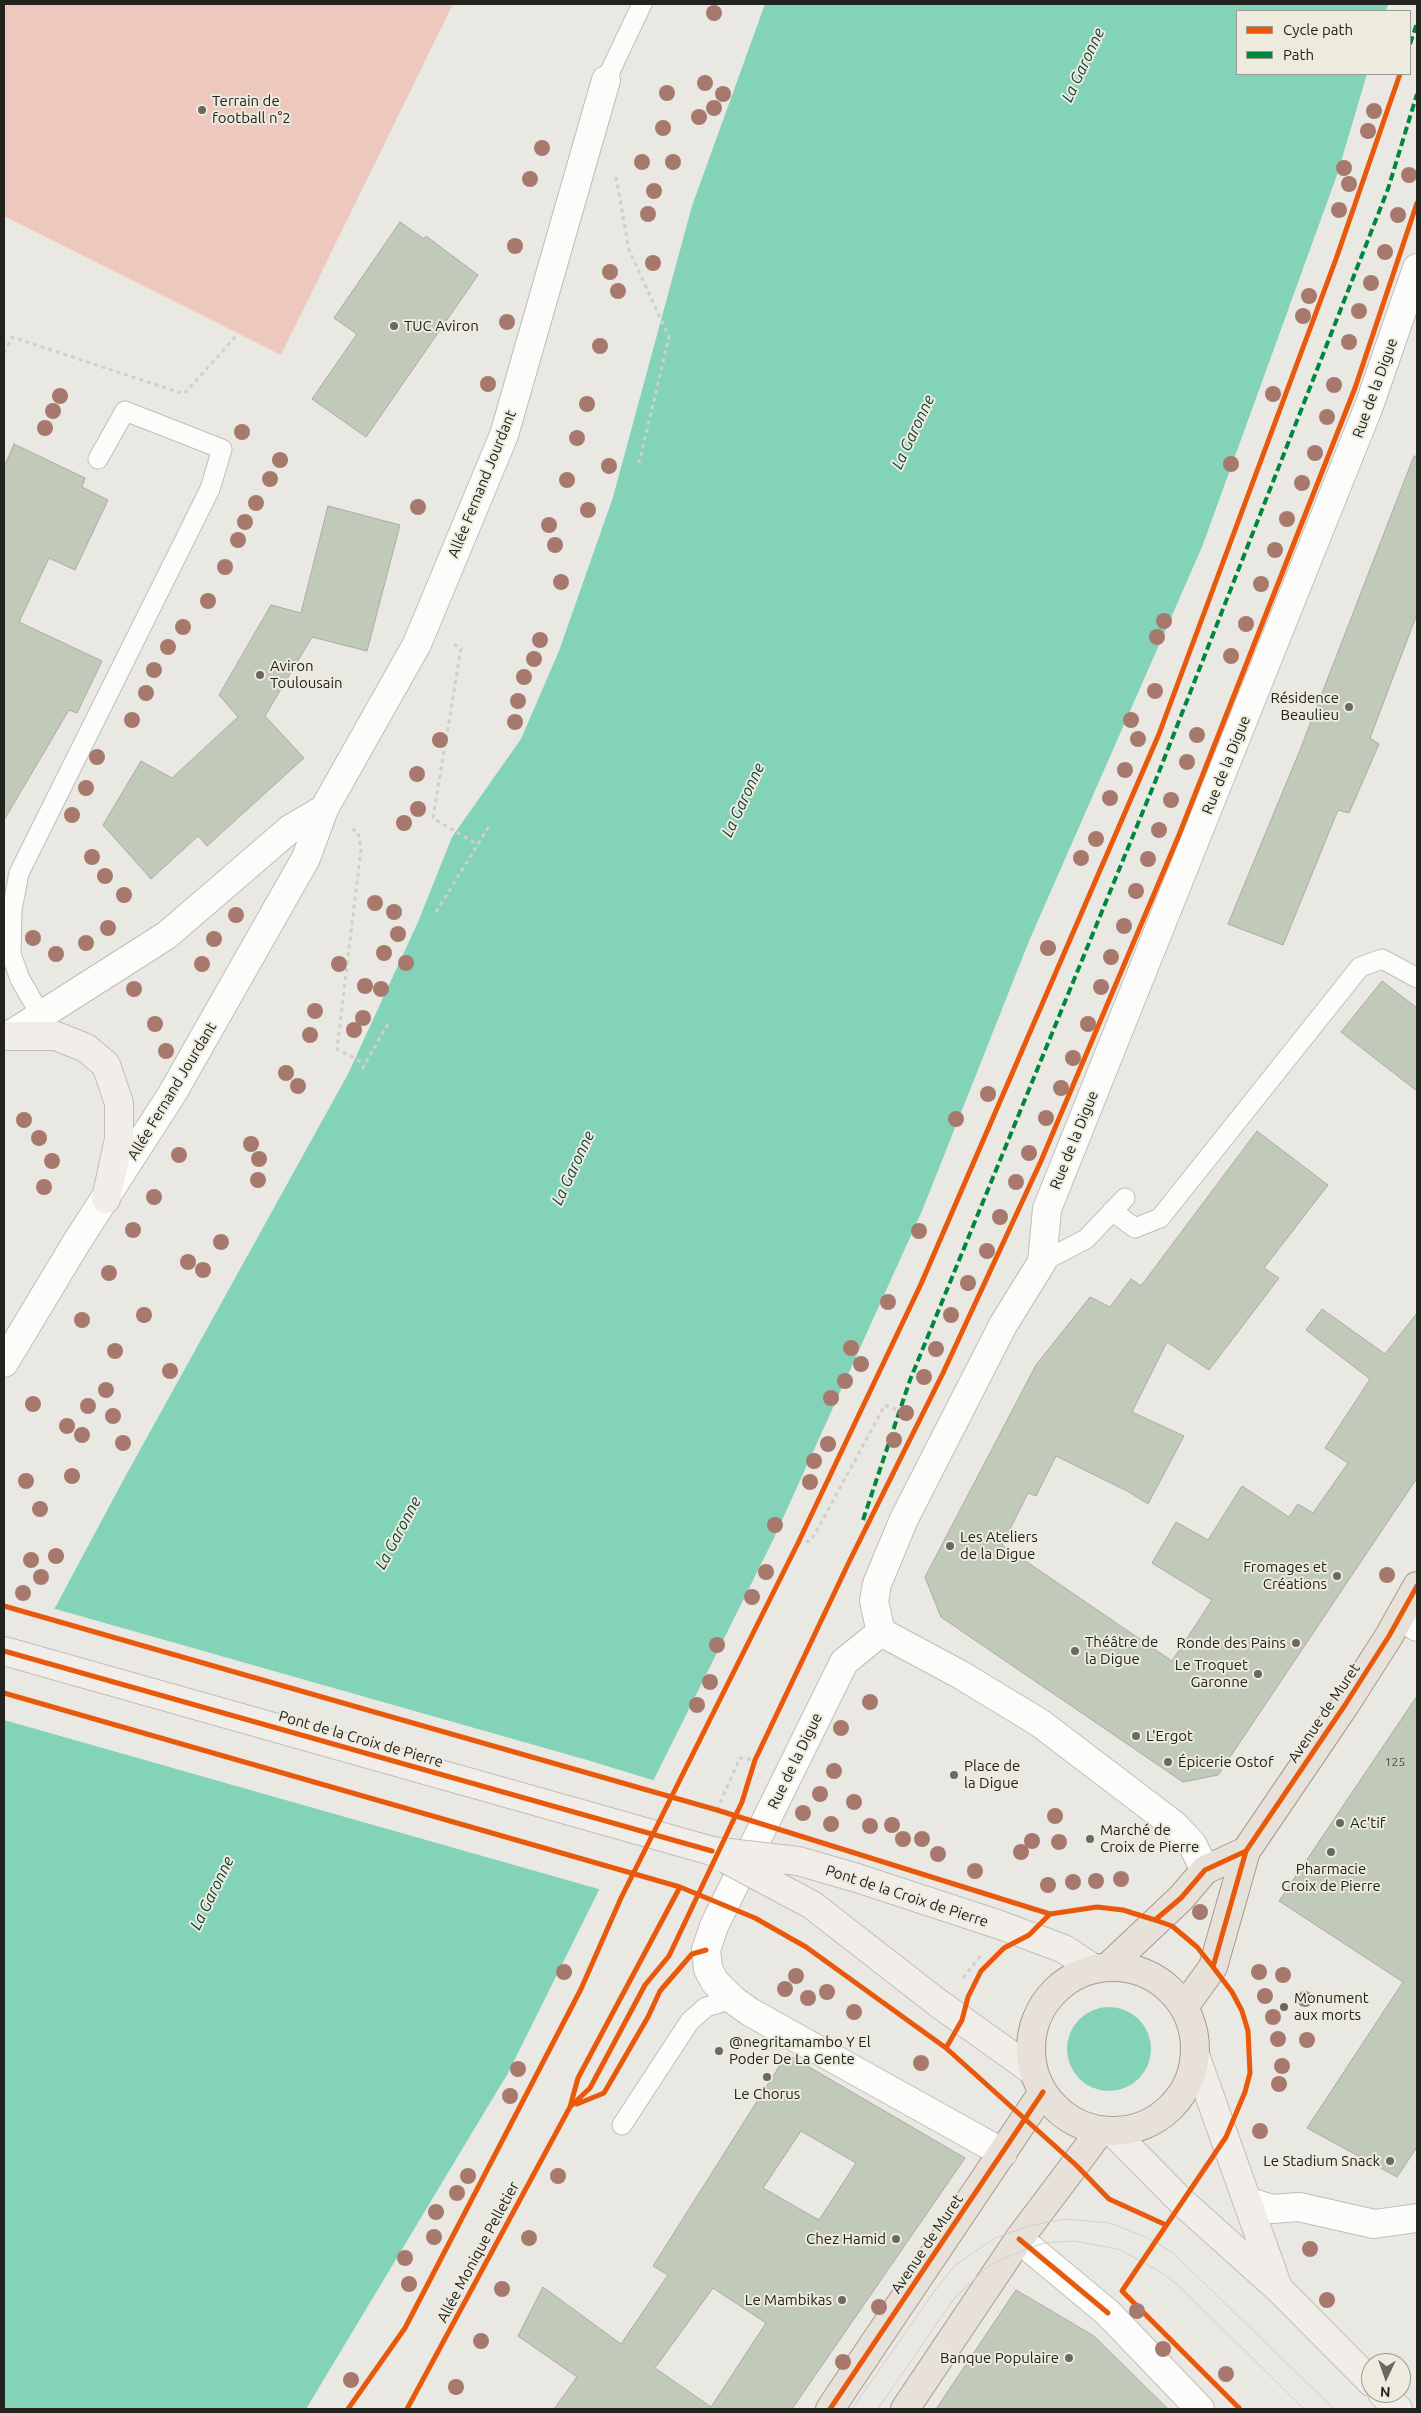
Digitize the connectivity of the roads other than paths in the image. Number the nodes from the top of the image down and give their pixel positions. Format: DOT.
graph roads {
  1 [pos="642,4"];
  2 [pos="606,80"];
  3 [pos="1417,268"];
  4 [pos="98,459"];
  5 [pos="324,810"];
  6 [pos="1417,978"];
  7 [pos="40,1014"];
  8 [pos="7,1035"];
  9 [pos="106,1198"];
  10 [pos="1125,1198"];
  11 [pos="1112,1211"];
  12 [pos="1042,1262"];
  13 [pos="4,1363"];
  14 [pos="1417,1586"];
  15 [pos="1409,1621"];
  16 [pos="881,1632"];
  17 [pos="4,1651"];
  18 [pos="1246,1850"];
  19 [pos="712,1851"];
  20 [pos="1205,1870"];
  21 [pos="1101,1968"];
  22 [pos="732,1999"];
  23 [pos="1184,2007"];
  24 [pos="1195,2055"];
  25 [pos="1038,2082"];
  26 [pos="622,2125"];
  27 [pos="1106,2131"];
  28 [pos="1003,2153"];
  29 [pos="1247,2201"];
  30 [pos="1417,2218"];
  31 [pos="1019,2239"];
  32 [pos="1279,2289"];
  33 [pos="1361,2372"];
  34 [pos="830,2409"];
  35 [pos="905,2409"];
  36 [pos="1200,2409"];
  1 -- 2 [label="lane"];
  2 -- 5 [label="street, Allée Fernand Jourdant"];
  3 -- 12 [label="street, Rue de la Digue"];
  4 -- 7 [label="lane"];
  5 -- 7 [label="street"];
  5 -- 9 [label="street, Allée Fernand Jourdant"];
  6 -- 11 [label="lane"];
  7 -- 8 [label="street"];
  8 -- 9 [label="main road"];
  9 -- 13 [label="street, Allée Fernand Jourdant"];
  10 -- 11 [label="lane"];
  11 -- 12 [label="lane"];
  12 -- 16 [label="street, Rue de la Digue"];
  14 -- 15 [label="main road, Avenue de Muret"];
  15 -- 18 [label="main road, Avenue de Muret"];
  16 -- 20 [label="street"];
  16 -- 22 [label="street, Rue de la Digue"];
  17 -- 19 [label="main road, Pont de la Croix de Pierre"];
  18 -- 20 [label="main road, Avenue de Muret"];
  18 -- 23 [label="main road, Avenue de Muret"];
  19 -- 21 [label="main road, Pont de la Croix de Pierre, bridge"];
  19 -- 25 [label="main road, Pont de la Croix de Pierre, bridge"];
  20 -- 21 [label="main road, Avenue de Muret"];
  21 -- 23 [label="main road"];
  21 -- 25 [label="main road"];
  22 -- 26 [label="lane"];
  22 -- 28 [label="street, Rue de la Digue"];
  23 -- 24 [label="main road"];
  24 -- 27 [label="main road"];
  24 -- 29 [label="main road"];
  25 -- 27 [label="main road"];
  25 -- 28 [label="main road, Avenue de Muret"];
  27 -- 31 [label="main road"];
  27 -- 32 [label="main road"];
  28 -- 34 [label="main road, Avenue de Muret"];
  29 -- 30 [label="street"];
  29 -- 32 [label="main road"];
  31 -- 35 [label="main road"];
  31 -- 36 [label="street"];
  32 -- 33 [label="main road"];
}
